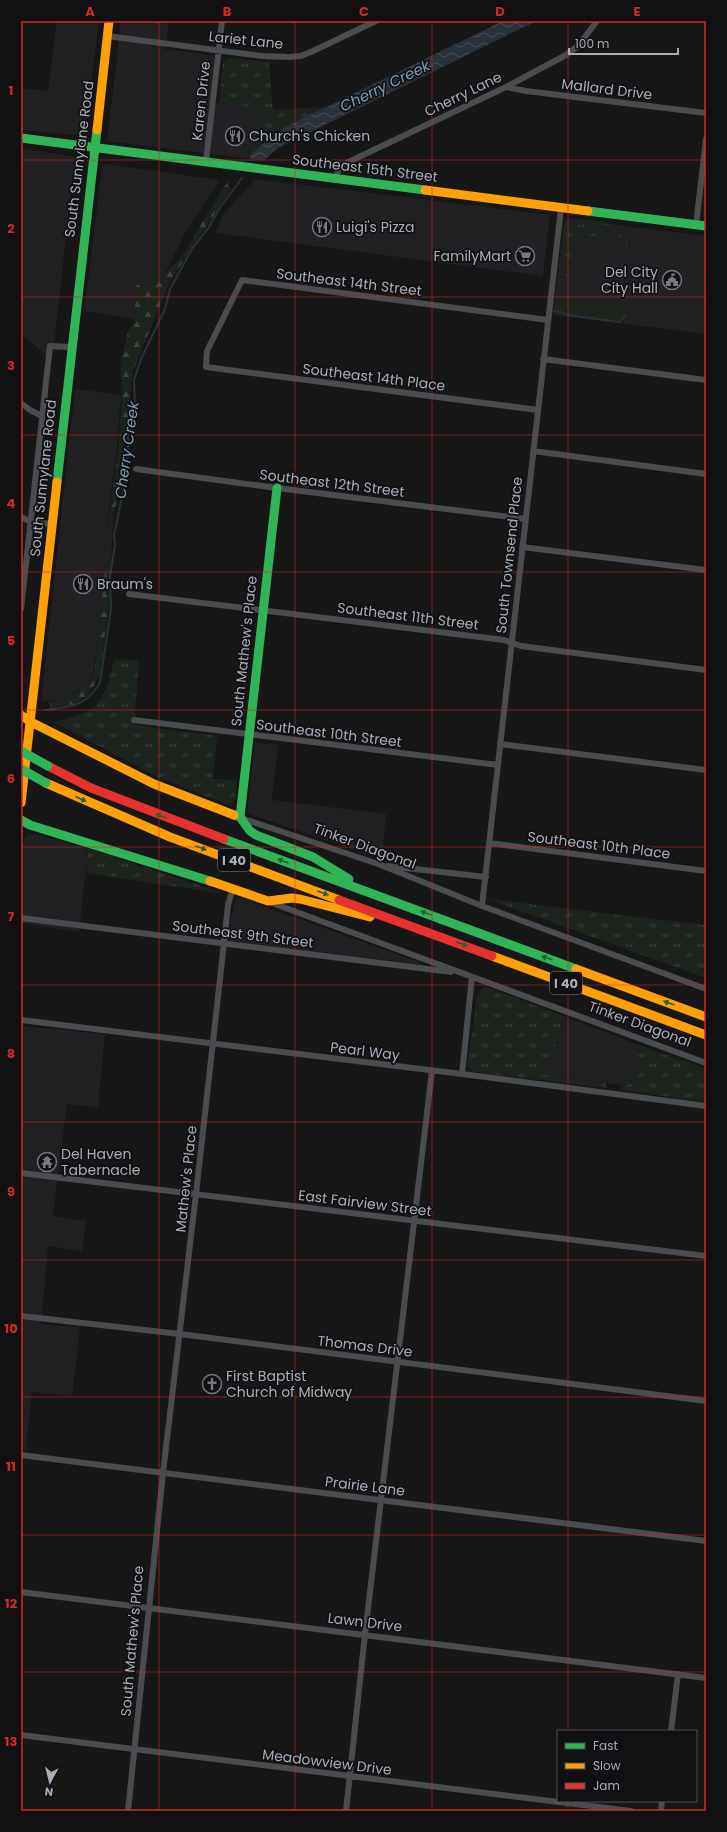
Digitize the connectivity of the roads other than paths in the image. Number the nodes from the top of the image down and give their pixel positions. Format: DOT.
graph roads {
  1 [pos="109,21"];
  2 [pos="222,21"];
  3 [pos="376,21"];
  4 [pos="598,21"];
  5 [pos="107,36"];
  6 [pos="219,50"];
  7 [pos="506,87"];
  8 [pos="706,113"];
  9 [pos="21,138"];
  10 [pos="706,139"];
  11 [pos="95,146"];
  12 [pos="206,161"];
  13 [pos="337,179"];
  14 [pos="561,208"];
  15 [pos="696,225"];
  16 [pos="706,226"];
  17 [pos="548,320"];
  18 [pos="72,347"];
  19 [pos="543,359"];
  20 [pos="206,367"];
  21 [pos="706,380"];
  22 [pos="21,403"];
  23 [pos="538,410"];
  24 [pos="42,416"];
  25 [pos="533,451"];
  26 [pos="136,469"];
  27 [pos="706,474"];
  28 [pos="277,488"];
  29 [pos="21,518"];
  30 [pos="526,519"];
  31 [pos="31,522"];
  32 [pos="52,524"];
  33 [pos="522,547"];
  34 [pos="706,570"];
  35 [pos="129,594"];
  36 [pos="21,609"];
  37 [pos="262,611"];
  38 [pos="512,643"];
  39 [pos="706,670"];
  40 [pos="21,715"];
  41 [pos="134,720"];
  42 [pos="29,721"];
  43 [pos="248,735"];
  44 [pos="500,744"];
  45 [pos="21,751"];
  46 [pos="498,765"];
  47 [pos="21,769"];
  48 [pos="706,770"];
  49 [pos="21,803"];
  50 [pos="240,817"];
  51 [pos="21,820"];
  52 [pos="489,842"];
  53 [pos="381,865"];
  54 [pos="706,871"];
  55 [pos="486,877"];
  56 [pos="232,888"];
  57 [pos="372,894"];
  58 [pos="268,901"];
  59 [pos="482,906"];
  60 [pos="21,918"];
  61 [pos="426,931"];
  62 [pos="224,944"];
  63 [pos="463,974"];
  64 [pos="472,976"];
  65 [pos="706,989"];
  66 [pos="706,1017"];
  67 [pos="21,1020"];
  68 [pos="706,1035"];
  69 [pos="213,1044"];
  70 [pos="706,1063"];
  71 [pos="432,1071"];
  72 [pos="462,1074"];
  73 [pos="706,1106"];
  74 [pos="21,1173"];
  75 [pos="196,1194"];
  76 [pos="415,1221"];
  77 [pos="706,1256"];
  78 [pos="21,1316"];
  79 [pos="180,1334"];
  80 [pos="396,1362"];
  81 [pos="706,1401"];
  82 [pos="21,1454"];
  83 [pos="163,1473"];
  84 [pos="380,1500"];
  85 [pos="706,1541"];
  86 [pos="21,1592"];
  87 [pos="149,1608"];
  88 [pos="365,1634"];
  89 [pos="678,1674"];
  90 [pos="706,1678"];
  91 [pos="671,1730"];
  92 [pos="21,1735"];
  93 [pos="136,1750"];
  94 [pos="350,1777"];
  95 [pos="128,1811"];
  96 [pos="346,1811"];
  97 [pos="631,1811"];
  1 -- 5 [label="main road, South Sunnylane Road"];
  2 -- 6 [label="street, Karen Drive"];
  3 -- 6 [label="street, Lariet Lane"];
  4 -- 7 [label="street, Cherry Lane"];
  5 -- 6 [label="street, Lariet Lane"];
  5 -- 11 [label="main road, South Sunnylane Road"];
  6 -- 12 [label="street, Karen Drive"];
  7 -- 8 [label="street, Mallard Drive"];
  7 -- 13 [label="street, Cherry Lane"];
  9 -- 11 [label="main road, Southeast 15th Street"];
  10 -- 15 [label="street"];
  11 -- 12 [label="main road, Southeast 15th Street"];
  11 -- 18 [label="main road, South Sunnylane Road"];
  12 -- 13 [label="main road, Southeast 15th Street"];
  13 -- 14 [label="main road, Southeast 15th Street"];
  14 -- 15 [label="main road, Southeast 15th Street"];
  14 -- 17 [label="street, South Townsend Place"];
  15 -- 16 [label="main road, Southeast 15th Street"];
  17 -- 19 [label="street, South Townsend Place"];
  17 -- 20 [label="street, Southeast 14th Street"];
  18 -- 24 [label="street, South Sunnylane Road"];
  18 -- 32 [label="main road, South Sunnylane Road"];
  19 -- 21 [label="street"];
  19 -- 23 [label="street, South Townsend Place"];
  20 -- 23 [label="street, Southeast 14th Place"];
  22 -- 24 [label="street"];
  23 -- 25 [label="street, South Townsend Place"];
  24 -- 31 [label="street, South Sunnylane Road"];
  25 -- 27 [label="street"];
  25 -- 30 [label="street, South Townsend Place"];
  26 -- 28 [label="street, Southeast 12th Street"];
  28 -- 30 [label="street, Southeast 12th Street"];
  28 -- 37 [label="main road, South Mathew's Place"];
  29 -- 31 [label="street"];
  30 -- 33 [label="street, South Townsend Place"];
  31 -- 32 [label="street"];
  31 -- 36 [label="street, South Sunnylane Road"];
  32 -- 42 [label="main road, South Sunnylane Road"];
  33 -- 34 [label="street"];
  33 -- 38 [label="street, South Townsend Place"];
  35 -- 37 [label="street, Southeast 11th Street"];
  37 -- 38 [label="street, Southeast 11th Street"];
  37 -- 43 [label="main road, South Mathew's Place"];
  38 -- 39 [label="street, Southeast 11th Street"];
  38 -- 44 [label="street, South Townsend Place"];
  40 -- 42 [label="main road, Tinker Diagonal"];
  41 -- 43 [label="street, Southeast 10th Street"];
  42 -- 49 [label="main road, South Sunnylane Road"];
  42 -- 50 [label="main road, Tinker Diagonal"];
  43 -- 46 [label="street, Southeast 10th Street"];
  43 -- 50 [label="main road, South Mathew's Place"];
  44 -- 46 [label="street, South Townsend Place"];
  44 -- 48 [label="street"];
  57 -- 45 [label="main road, Tinker Diagonal / I 40, one-way, bridge"];
  46 -- 52 [label="street, South Townsend Place"];
  47 -- 61 [label="main road, Tinker Diagonal / I 40, one-way, bridge"];
  50 -- 53 [label="street, Tinker Diagonal"];
  50 -- 57 [label="main road"];
  51 -- 56 [label="main road, Tinker Diagonal"];
  52 -- 54 [label="street, Southeast 10th Place"];
  52 -- 55 [label="street, South Townsend Place"];
  53 -- 55 [label="street"];
  53 -- 59 [label="street, Tinker Diagonal"];
  55 -- 59 [label="street, South Townsend Place"];
  56 -- 58 [label="main road, Tinker Diagonal"];
  56 -- 62 [label="street, Mathew's Place"];
  66 -- 57 [label="main road, Tinker Diagonal / I 40, one-way"];
  58 -- 61 [label="main road"];
  58 -- 63 [label="street, Tinker Diagonal"];
  59 -- 65 [label="street, Tinker Diagonal"];
  60 -- 62 [label="street, Southeast 9th Street"];
  61 -- 68 [label="main road, Tinker Diagonal / I 40, one-way"];
  62 -- 63 [label="street, Southeast 9th Street"];
  62 -- 69 [label="street, Mathew's Place"];
  63 -- 64 [label="street, Tinker Diagonal"];
  64 -- 70 [label="street, Tinker Diagonal"];
  64 -- 72 [label="street"];
  67 -- 69 [label="street, Pearl Way"];
  69 -- 71 [label="street, Pearl Way"];
  69 -- 75 [label="street, Mathew's Place"];
  71 -- 72 [label="street, Pearl Way"];
  71 -- 76 [label="street"];
  72 -- 73 [label="street, Pearl Way"];
  74 -- 75 [label="street, East Fairview Street"];
  75 -- 76 [label="street, East Fairview Street"];
  75 -- 79 [label="street, Mathew's Place"];
  76 -- 77 [label="street, East Fairview Street"];
  76 -- 80 [label="street"];
  78 -- 79 [label="street, Thomas Drive"];
  79 -- 80 [label="street, Thomas Drive"];
  79 -- 83 [label="street, Mathew's Place"];
  80 -- 81 [label="street, Thomas Drive"];
  80 -- 84 [label="street"];
  82 -- 83 [label="street, Prairie Lane"];
  83 -- 84 [label="street, Prairie Lane"];
  83 -- 87 [label="street, South Mathew's Place"];
  84 -- 85 [label="street, Prairie Lane"];
  84 -- 88 [label="street"];
  86 -- 87 [label="street, Lawn Drive"];
  87 -- 88 [label="street, Lawn Drive"];
  87 -- 93 [label="street, South Mathew's Place"];
  88 -- 89 [label="street, Lawn Drive"];
  88 -- 94 [label="street"];
  89 -- 90 [label="street, Lawn Drive"];
  89 -- 91 [label="street"];
  92 -- 93 [label="street, Meadowview Drive"];
  93 -- 94 [label="street, Meadowview Drive"];
  93 -- 95 [label="street, South Mathew's Place"];
  94 -- 96 [label="street"];
  94 -- 97 [label="street, Meadowview Drive"];
}
